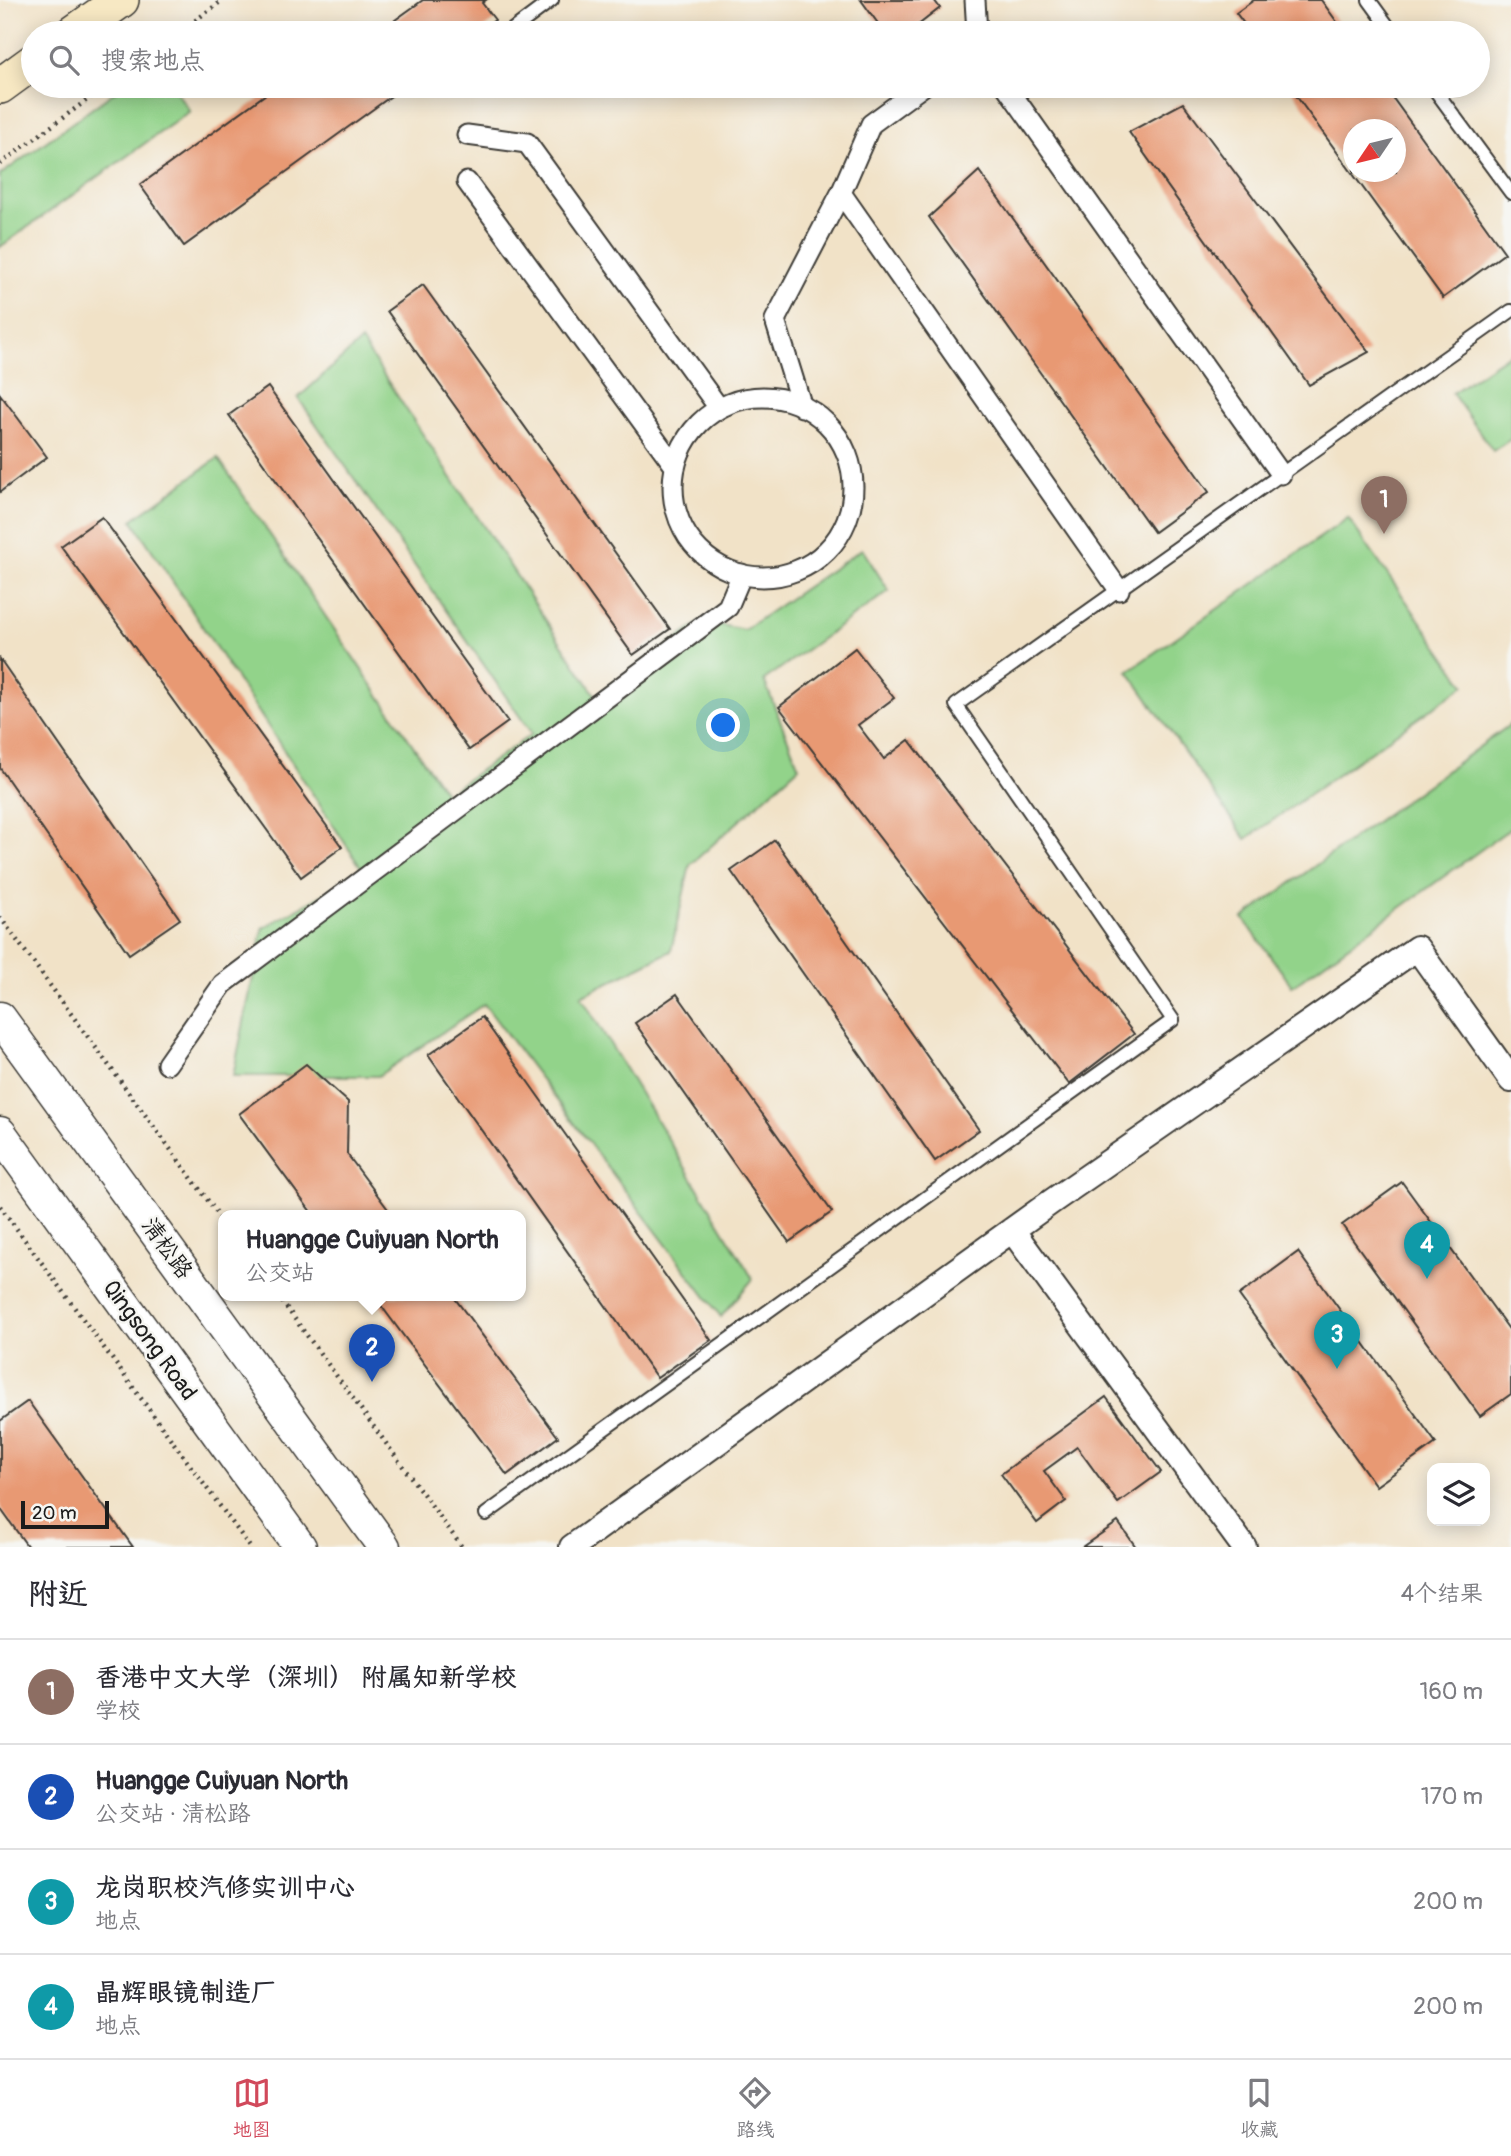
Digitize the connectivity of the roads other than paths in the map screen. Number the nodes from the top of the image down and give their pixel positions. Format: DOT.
graph roads {
  1 [pos="121,0"];
  2 [pos="552,0"];
  3 [pos="975,0"];
  4 [pos="1369,0"];
  5 [pos="91,21"];
  6 [pos="524,21"];
  7 [pos="976,21"];
  8 [pos="1385,21"];
  9 [pos="21,71"];
  10 [pos="0,86"];
  11 [pos="907,98"];
  12 [pos="1015,98"];
  13 [pos="1441,98"];
  14 [pos="467,135"];
  15 [pos="467,183"];
  16 [pos="841,193"];
  17 [pos="1511,194"];
  18 [pos="1511,311"];
  19 [pos="802,407"];
  20 [pos="719,408"];
  21 [pos="674,465"];
  22 [pos="1282,474"];
  23 [pos="741,574"];
  24 [pos="1119,590"];
  25 [pos="0,1018"];
  26 [pos="167,1064"];
  27 [pos="1511,1080"];
  28 [pos="0,1133"];
  29 [pos="1012,1230"];
  30 [pos="486,1514"];
  31 [pos="300,1547"];
  32 [pos="384,1547"];
  33 [pos="572,1547"];
  34 [pos="1244,1547"];
  1 -- 5 [label="main road"];
  2 -- 6 [label="lane"];
  3 -- 7 [label="street"];
  4 -- 8 [label="lane"];
  9 -- 10 [label="main road"];
  11 -- 16 [label="street"];
  12 -- 22 [label="street"];
  13 -- 17 [label="lane"];
  14 -- 20 [label="street"];
  15 -- 21 [label="street"];
  16 -- 19 [label="street"];
  16 -- 24 [label="street"];
  18 -- 22 [label="lane"];
  19 -- 20 [label="street"];
  19 -- 23 [label="street"];
  20 -- 21 [label="street"];
  21 -- 23 [label="street"];
  22 -- 24 [label="lane"];
  23 -- 26 [label="street"];
  24 -- 30 [label="lane"];
  25 -- 32 [label="street, 清松路"];
  27 -- 29 [label="street"];
  28 -- 31 [label="street, Qingsong Road"];
  29 -- 33 [label="street"];
  29 -- 34 [label="street"];
}
